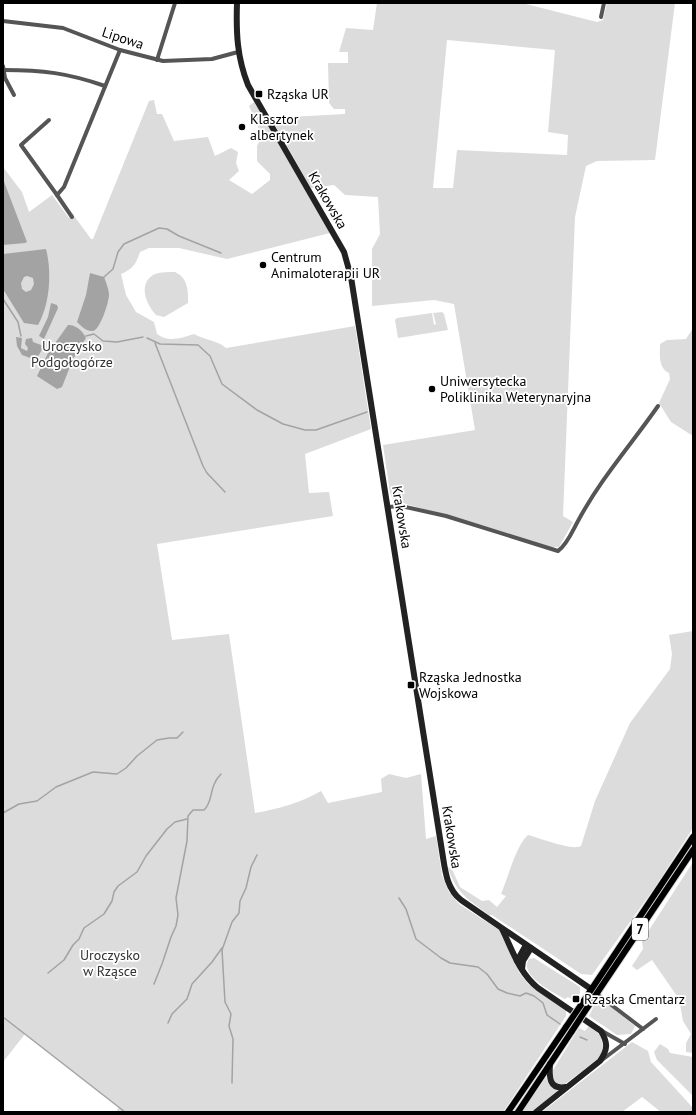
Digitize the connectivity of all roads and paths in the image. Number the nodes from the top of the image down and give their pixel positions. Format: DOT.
graph roads {
  1 [pos="175,3"];
  2 [pos="237,3"];
  3 [pos="604,3"];
  4 [pos="601,17"];
  5 [pos="3,21"];
  6 [pos="120,50"];
  7 [pos="238,52"];
  8 [pos="157,60"];
  9 [pos="3,66"];
  10 [pos="4,70"];
  11 [pos="105,86"];
  12 [pos="14,95"];
  13 [pos="49,120"];
  14 [pos="58,196"];
  15 [pos="72,217"];
  16 [pos="658,406"];
  17 [pos="388,507"];
  18 [pos="693,837"];
  19 [pos="693,850"];
  20 [pos="502,929"];
  21 [pos="528,947"];
  22 [pos="517,961"];
  23 [pos="522,970"];
  24 [pos="591,989"];
  25 [pos="597,994"];
  26 [pos="656,1019"];
  27 [pos="643,1029"];
  28 [pos="601,1030"];
  29 [pos="625,1044"];
  30 [pos="600,1061"];
  31 [pos="550,1063"];
  32 [pos="568,1087"];
  33 [pos="508,1112"];
  34 [pos="518,1112"];
  35 [pos="536,1112"];
  1 -- 8 [label="street"];
  2 -- 7 [label="street, Krakowska"];
  3 -- 4 [label="street"];
  5 -- 6 [label="street, Lipowa"];
  6 -- 8 [label="street, Lipowa"];
  6 -- 11 [label="street"];
  7 -- 8 [label="street, Lipowa"];
  7 -- 17 [label="street, Krakowska"];
  9 -- 10 [label="street"];
  10 -- 11 [label="street"];
  10 -- 12 [label="street"];
  11 -- 14 [label="street"];
  13 -- 14 [label="street"];
  14 -- 15 [label="street"];
  16 -- 17 [label="street"];
  17 -- 20 [label="street, Krakowska"];
  18 -- 24 [label="main road, 7"];
  19 -- 25 [label="main road, 7"];
  20 -- 21 [label="street, Krakowska"];
  20 -- 22 [label="street"];
  21 -- 22 [label="street"];
  21 -- 23 [label="street"];
  21 -- 24 [label="street, Krakowska"];
  22 -- 23 [label="street"];
  23 -- 28 [label="street"];
  24 -- 33 [label="main road, 7, bridge"];
  25 -- 27 [label="street"];
  25 -- 31 [label="main road, 7, bridge"];
  26 -- 27 [label="street"];
  27 -- 29 [label="street"];
  28 -- 29 [label="street"];
  28 -- 30 [label="street"];
  29 -- 30 [label="street"];
  30 -- 32 [label="street"];
  31 -- 32 [label="street"];
  31 -- 34 [label="main road, 7"];
  32 -- 35 [label="street"];
}
